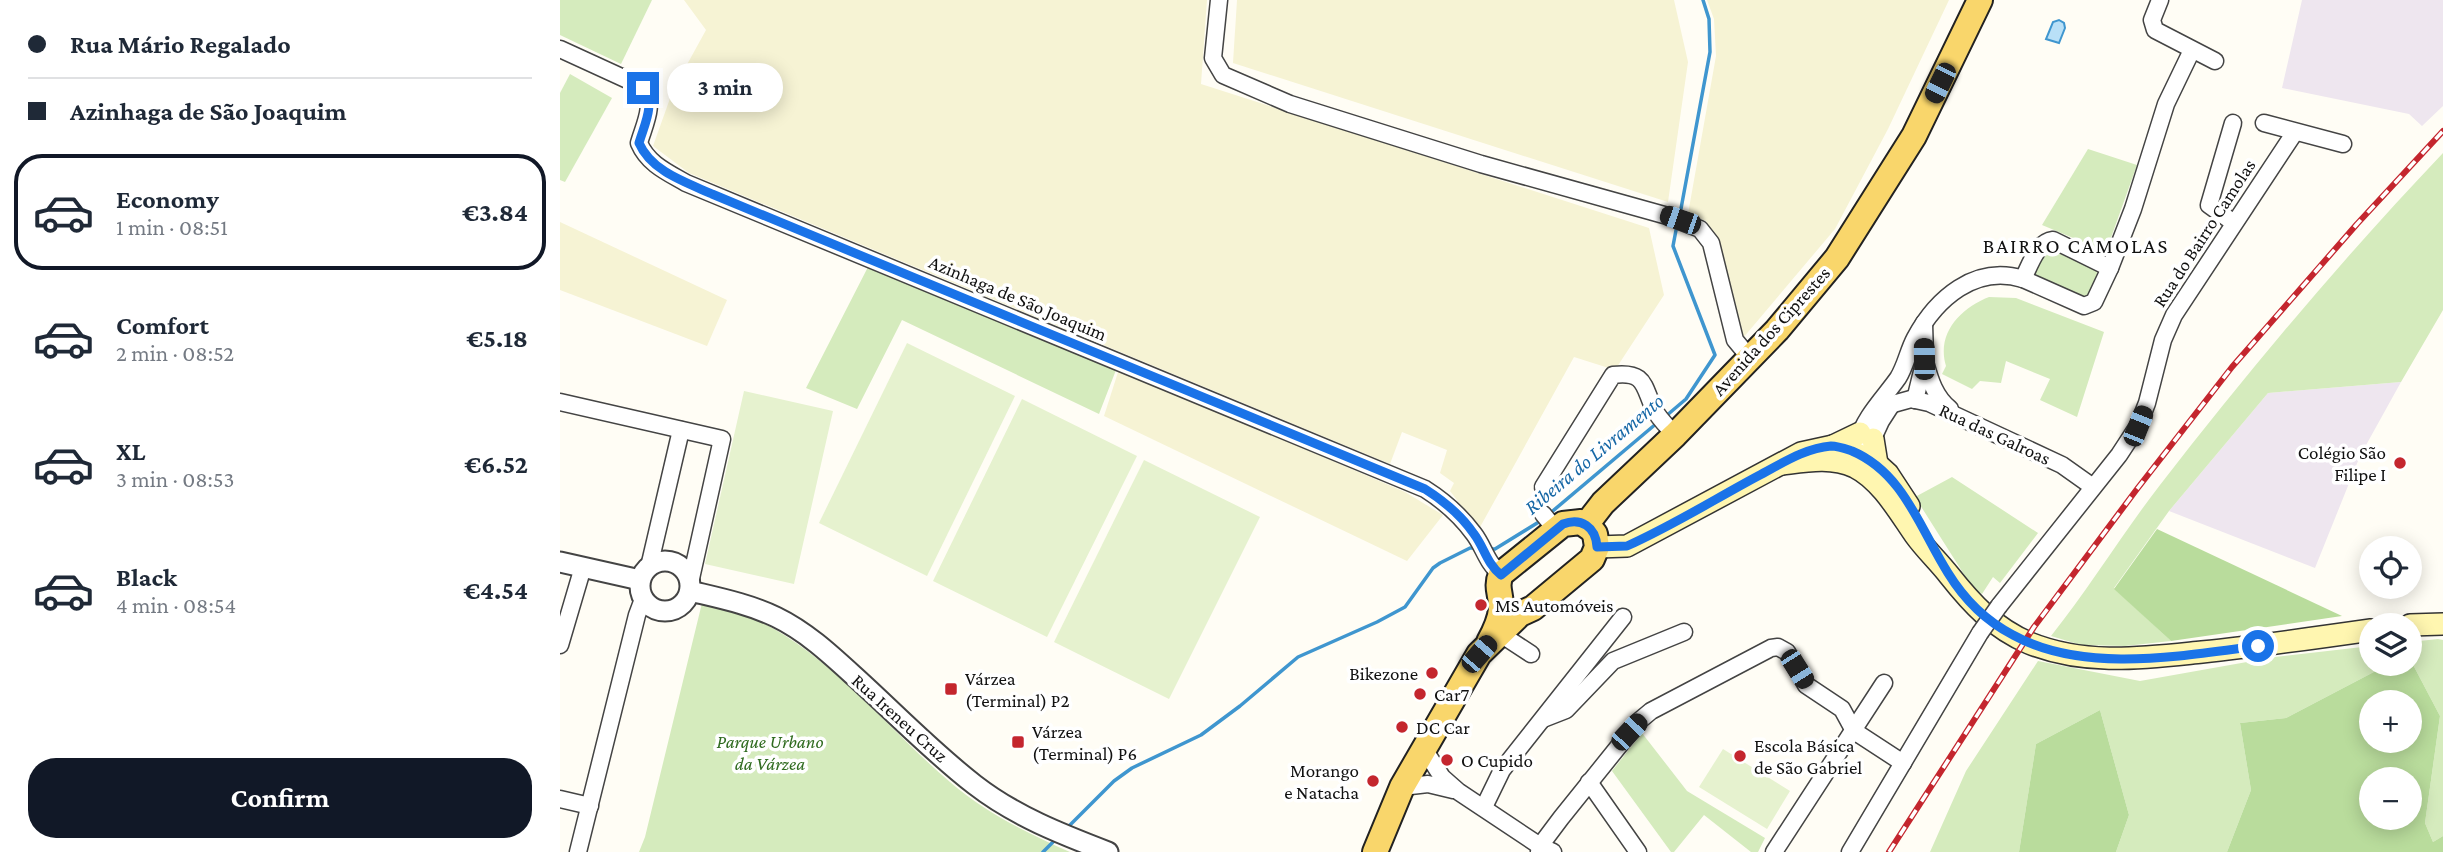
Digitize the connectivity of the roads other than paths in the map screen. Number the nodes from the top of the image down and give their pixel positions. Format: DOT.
graph roads {
  1 [pos="1219,0"];
  2 [pos="1980,0"];
  3 [pos="2160,0"];
  4 [pos="560,49"];
  5 [pos="2192,50"];
  6 [pos="2215,61"];
  7 [pos="2233,123"];
  8 [pos="2264,123"];
  9 [pos="2295,132"];
  10 [pos="2343,145"];
  11 [pos="2234,223"];
  12 [pos="2110,268"];
  13 [pos="2023,279"];
  14 [pos="1924,323"];
  15 [pos="1750,358"];
  16 [pos="1924,359"];
  17 [pos="1906,364"];
  18 [pos="1915,400"];
  19 [pos="560,402"];
  20 [pos="1892,404"];
  21 [pos="1875,409"];
  22 [pos="1955,413"];
  23 [pos="1668,427"];
  24 [pos="681,430"];
  25 [pos="1865,452"];
  26 [pos="1782,464"];
  27 [pos="1543,487"];
  28 [pos="2093,487"];
  29 [pos="1592,536"];
  30 [pos="560,562"];
  31 [pos="1494,566"];
  32 [pos="583,567"];
  33 [pos="644,582"];
  34 [pos="690,587"];
  35 [pos="1501,600"];
  36 [pos="1528,610"];
  37 [pos="1623,617"];
  38 [pos="2443,624"];
  39 [pos="2422,625"];
  40 [pos="1684,632"];
  41 [pos="2359,632"];
  42 [pos="1494,637"];
  43 [pos="560,645"];
  44 [pos="1531,654"];
  45 [pos="1884,683"];
  46 [pos="1542,719"];
  47 [pos="1854,731"];
  48 [pos="1424,749"];
  49 [pos="1903,763"];
  50 [pos="1589,782"];
  51 [pos="1402,788"];
  52 [pos="1459,792"];
  53 [pos="560,799"];
  54 [pos="590,806"];
  55 [pos="1484,807"];
  56 [pos="1544,850"];
  57 [pos="578,852"];
  58 [pos="1108,852"];
  59 [pos="1375,852"];
  60 [pos="1638,852"];
  61 [pos="1774,852"];
  62 [pos="1850,852"];
  1 -- 15 [label="street"];
  2 -- 15 [label="main road, Avenida dos Ciprestes"];
  3 -- 5 [label="street"];
  4 -- 31 [label="street, Azinhaga de São Joaquim"];
  5 -- 6 [label="street"];
  5 -- 12 [label="street"];
  7 -- 11 [label="street"];
  8 -- 9 [label="street"];
  9 -- 10 [label="street"];
  9 -- 11 [label="street, Rua do Bairro Camolas"];
  11 -- 28 [label="street, Rua do Bairro Camolas"];
  12 -- 13 [label="street"];
  12 -- 13 [label="street"];
  13 -- 14 [label="street"];
  14 -- 16 [label="street"];
  14 -- 17 [label="street"];
  15 -- 23 [label="main road, Avenida dos Ciprestes"];
  16 -- 18 [label="street"];
  16 -- 22 [label="street"];
  17 -- 18 [label="street"];
  17 -- 21 [label="street"];
  18 -- 20 [label="street, Rua das Galroas"];
  18 -- 22 [label="street, Rua das Galroas"];
  19 -- 24 [label="street"];
  20 -- 21 [label="street, Rua das Galroas"];
  20 -- 25 [label="street"];
  21 -- 25 [label="street"];
  22 -- 28 [label="street, Rua das Galroas"];
  23 -- 27 [label="street"];
  23 -- 29 [label="main road, Avenida dos Ciprestes"];
  24 -- 33 [label="street"];
  24 -- 34 [label="street"];
  25 -- 26 [label="main road"];
  25 -- 26 [label="main road"];
  25 -- 41 [label="main road"];
  26 -- 29 [label="main road"];
  28 -- 49 [label="street, Rua do Bairro Camolas, bridge"];
  29 -- 31 [label="main road"];
  29 -- 36 [label="main road, Avenida dos Ciprestes"];
  30 -- 32 [label="street"];
  31 -- 35 [label="main road, Avenida dos Ciprestes"];
  32 -- 33 [label="street"];
  32 -- 43 [label="street"];
  33 -- 34 [label="street"];
  33 -- 34 [label="street"];
  33 -- 54 [label="street"];
  34 -- 58 [label="street, Rua Ireneu Cruz"];
  35 -- 36 [label="main road"];
  35 -- 42 [label="main road, Avenida dos Ciprestes"];
  36 -- 42 [label="main road, Avenida dos Ciprestes"];
  37 -- 46 [label="street"];
  38 -- 39 [label="main road"];
  40 -- 46 [label="street"];
  42 -- 44 [label="street"];
  42 -- 48 [label="main road, Avenida dos Ciprestes"];
  45 -- 47 [label="street"];
  46 -- 55 [label="street"];
  47 -- 49 [label="street"];
  47 -- 50 [label="street"];
  47 -- 61 [label="street"];
  48 -- 51 [label="main road, Avenida dos Ciprestes"];
  48 -- 52 [label="street"];
  49 -- 62 [label="street, Rua do Bairro Camolas"];
  50 -- 56 [label="street"];
  50 -- 60 [label="street"];
  51 -- 52 [label="street"];
  51 -- 59 [label="main road, Avenida dos Ciprestes"];
  52 -- 55 [label="street"];
  53 -- 54 [label="street"];
  54 -- 57 [label="street"];
  55 -- 56 [label="street"];
}
